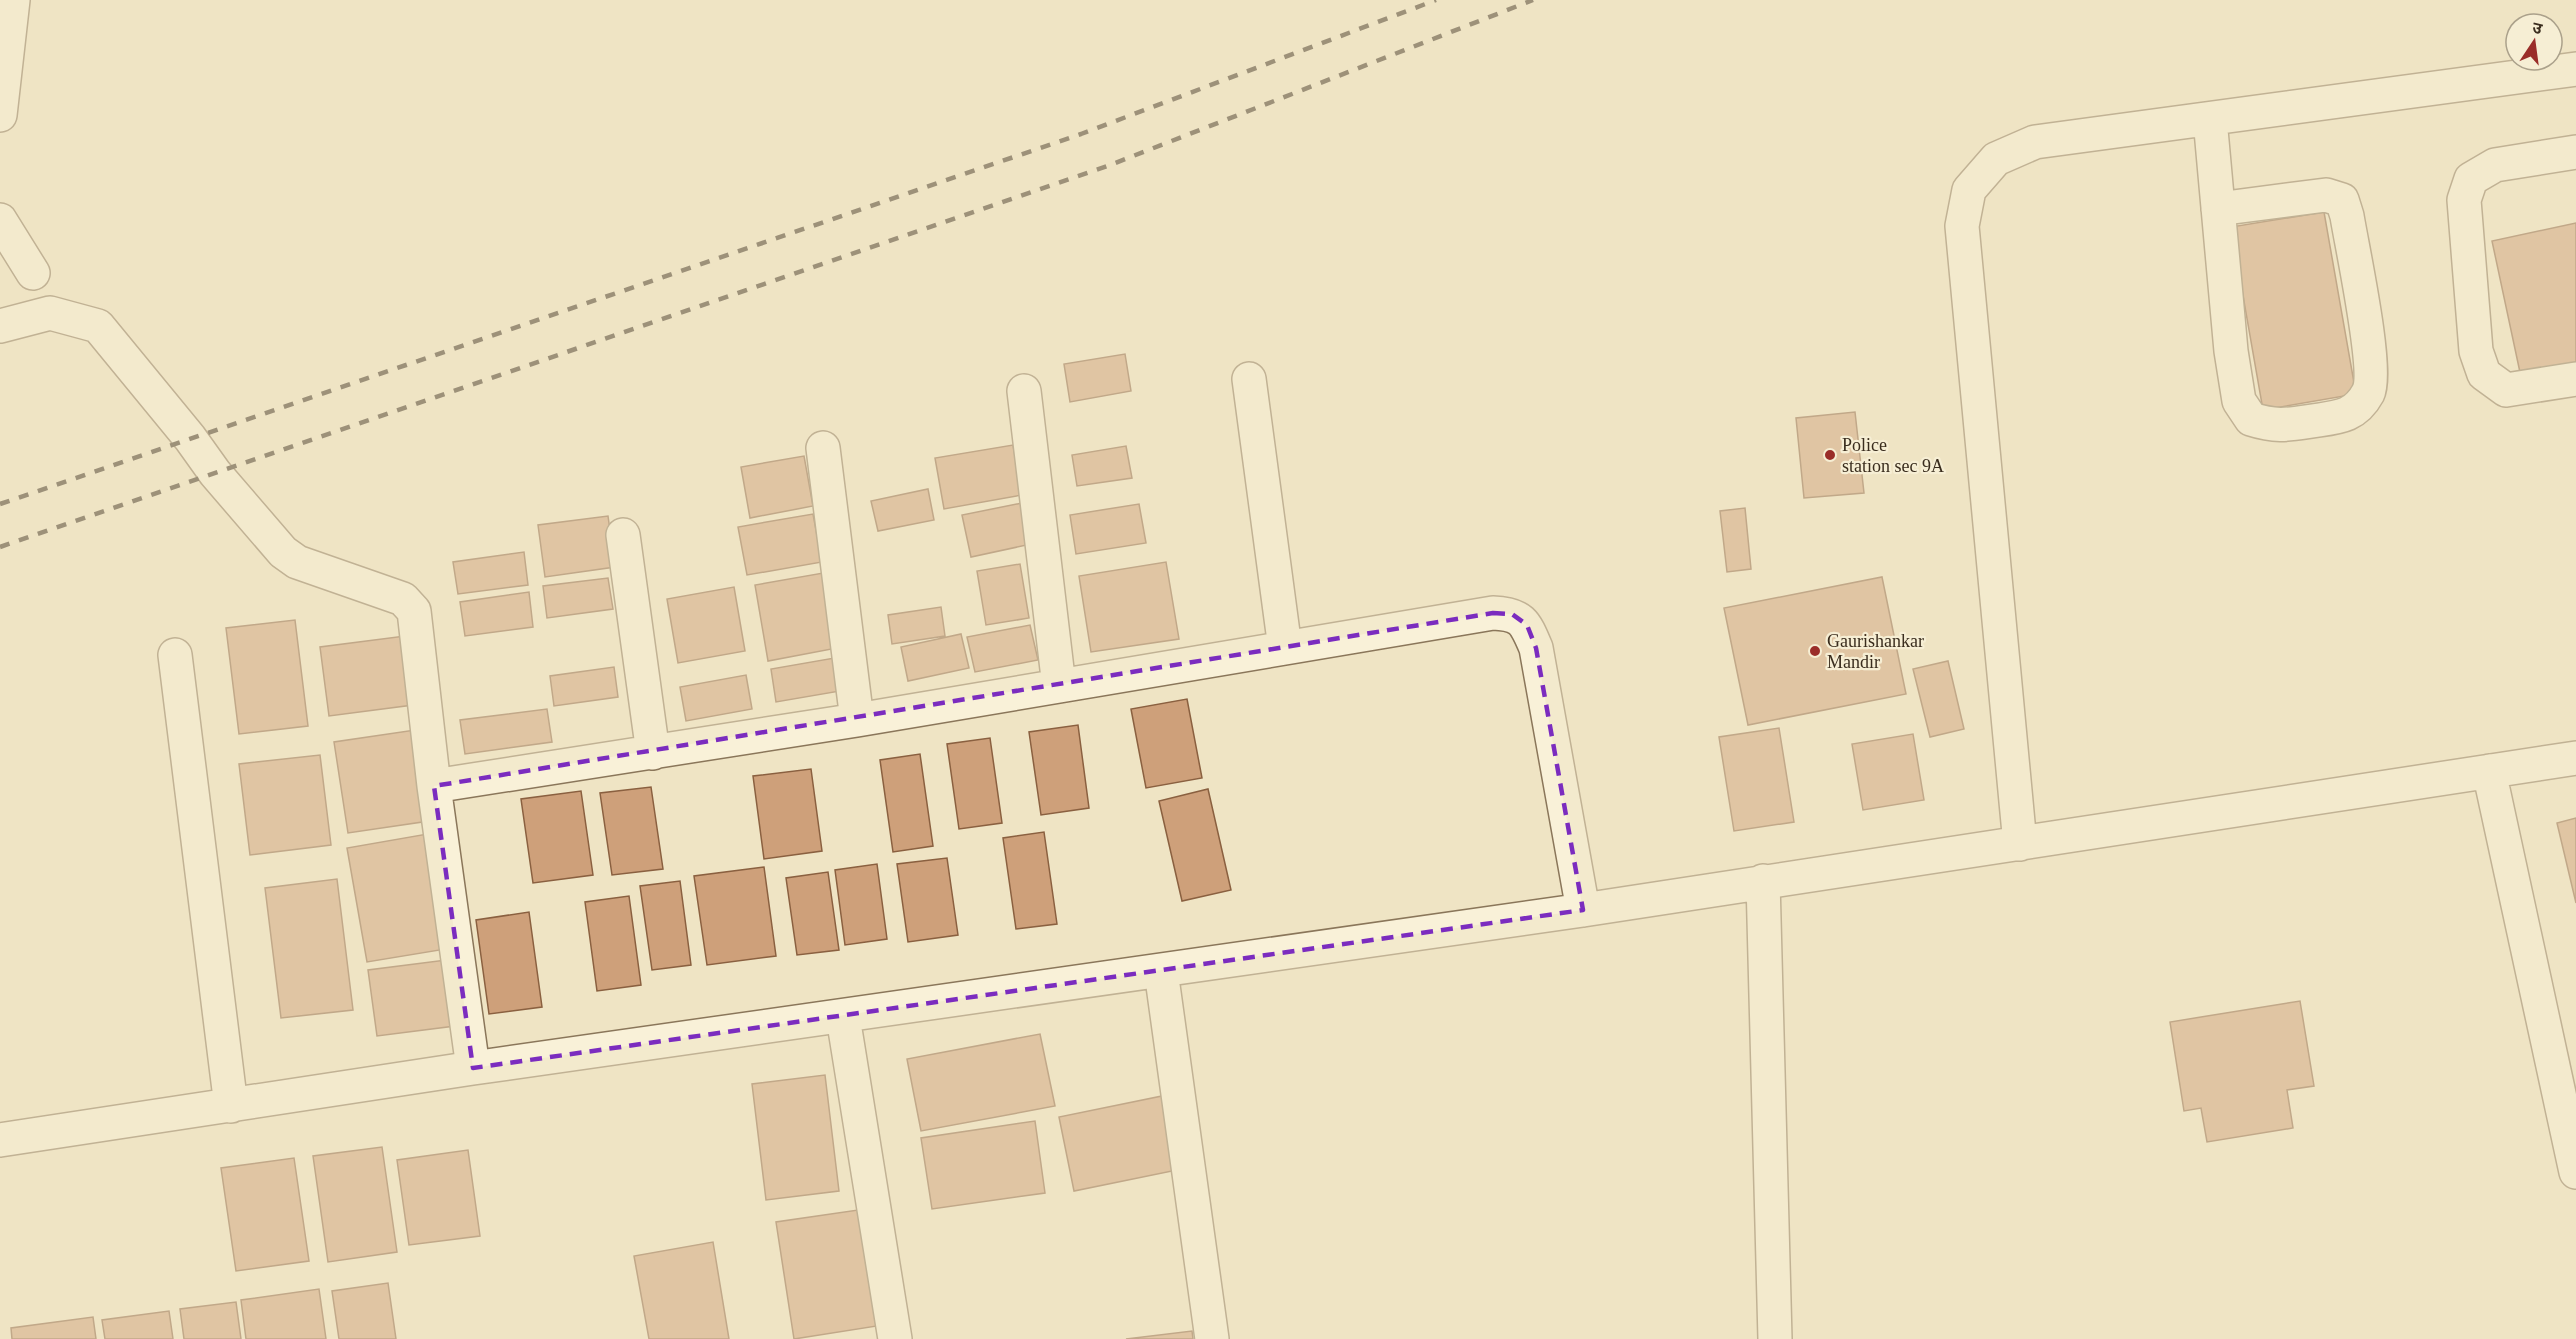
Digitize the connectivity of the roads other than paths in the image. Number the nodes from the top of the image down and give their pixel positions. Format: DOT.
graph roads {
  1 [pos="13,0"];
  2 [pos="2576,69"];
  3 [pos="0,115"];
  4 [pos="2210,118"];
  5 [pos="2576,152"];
  6 [pos="2218,210"];
  7 [pos="1,223"];
  8 [pos="27,264"];
  9 [pos="0,326"];
  10 [pos="1249,379"];
  11 [pos="2576,379"];
  12 [pos="1024,391"];
  13 [pos="823,448"];
  14 [pos="623,535"];
  15 [pos="1285,648"];
  16 [pos="175,655"];
  17 [pos="1059,686"];
  18 [pos="857,720"];
  19 [pos="653,753"];
  20 [pos="2576,758"];
  21 [pos="2489,771"];
  22 [pos="434,786"];
  23 [pos="2020,844"];
  24 [pos="1763,881"];
  25 [pos="1583,910"];
  26 [pos="1161,971"];
  27 [pos="843,1017"];
  28 [pos="473,1068"];
  29 [pos="231,1107"];
  30 [pos="0,1140"];
  31 [pos="2576,1172"];
  32 [pos="895,1339"];
  33 [pos="1212,1339"];
  34 [pos="1775,1339"];
  1 -- 3 [label="street"];
  2 -- 4 [label="street"];
  4 -- 6 [label="street"];
  4 -- 23 [label="street"];
  5 -- 11 [label="street"];
  6 -- 6 [label="street"];
  7 -- 8 [label="street"];
  9 -- 22 [label="street"];
  10 -- 15 [label="street"];
  12 -- 17 [label="street"];
  13 -- 18 [label="street"];
  14 -- 19 [label="street"];
  15 -- 17 [label="street"];
  15 -- 25 [label="street"];
  16 -- 29 [label="street"];
  17 -- 18 [label="street"];
  18 -- 19 [label="street"];
  19 -- 22 [label="street"];
  20 -- 21 [label="street"];
  21 -- 23 [label="street"];
  21 -- 31 [label="street"];
  22 -- 28 [label="street"];
  23 -- 24 [label="street"];
  24 -- 25 [label="street"];
  24 -- 34 [label="street"];
  25 -- 26 [label="street"];
  26 -- 27 [label="street"];
  26 -- 33 [label="street"];
  27 -- 28 [label="street"];
  27 -- 32 [label="street"];
  28 -- 29 [label="street"];
  29 -- 30 [label="street"];
}
